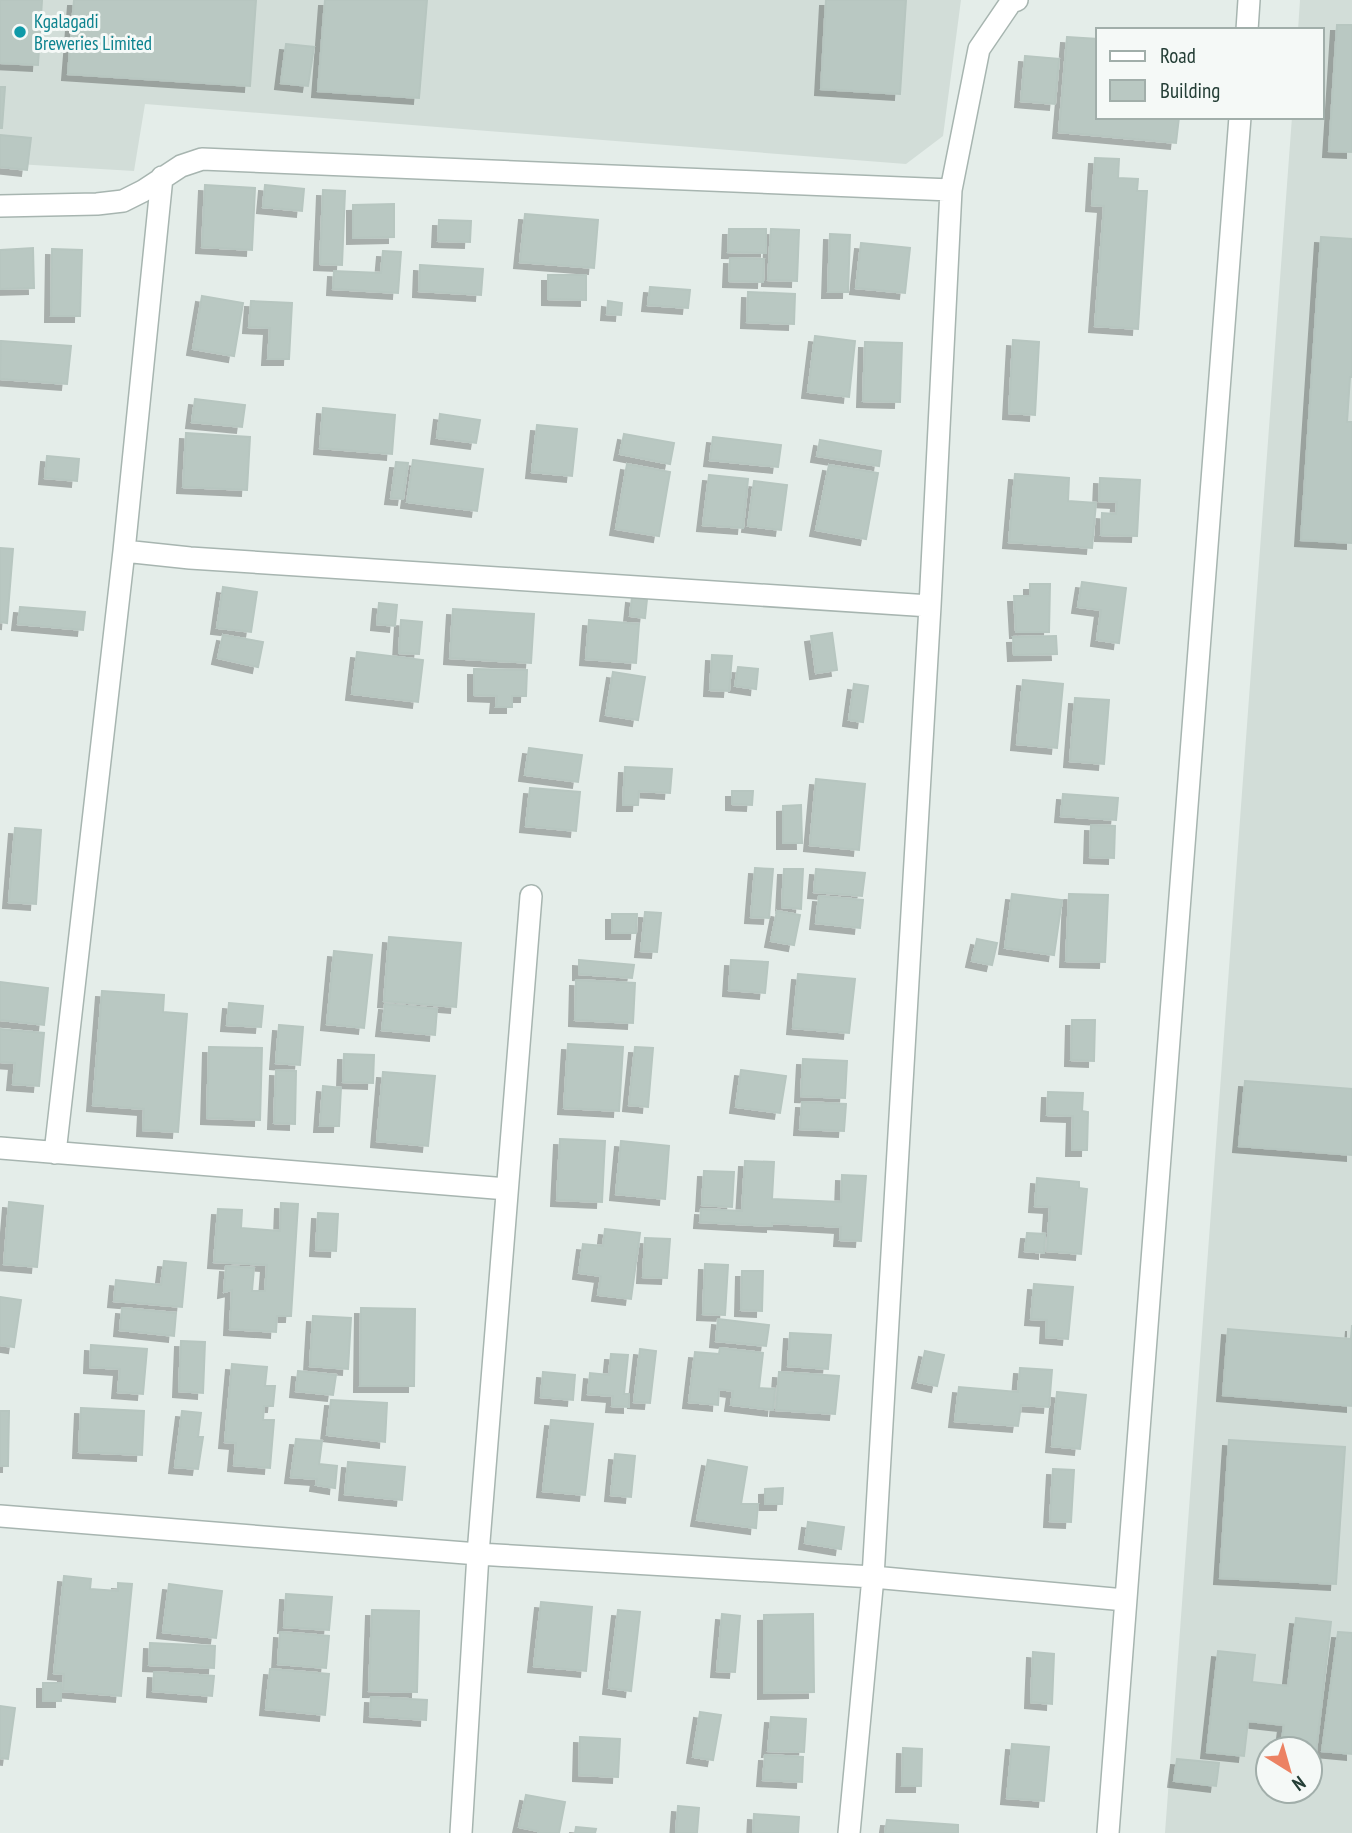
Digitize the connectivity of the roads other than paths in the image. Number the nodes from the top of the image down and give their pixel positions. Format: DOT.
graph roads {
  1 [pos="1017,0"];
  2 [pos="1249,0"];
  3 [pos="1247,28"];
  4 [pos="1240,119"];
  5 [pos="162,177"];
  6 [pos="951,190"];
  7 [pos="0,206"];
  8 [pos="124,551"];
  9 [pos="930,607"];
  10 [pos="531,896"];
  11 [pos="0,1148"];
  12 [pos="55,1153"];
  13 [pos="508,1189"];
  14 [pos="0,1516"];
  15 [pos="478,1554"];
  16 [pos="873,1577"];
  17 [pos="1125,1600"];
  18 [pos="461,1833"];
  19 [pos="849,1833"];
  20 [pos="1108,1833"];
  1 -- 6 [label="street"];
  2 -- 3 [label="street"];
  4 -- 17 [label="street"];
  5 -- 6 [label="street"];
  5 -- 7 [label="street"];
  5 -- 8 [label="street"];
  6 -- 9 [label="street"];
  8 -- 9 [label="street"];
  8 -- 12 [label="street"];
  9 -- 16 [label="street"];
  10 -- 13 [label="street"];
  11 -- 12 [label="street"];
  12 -- 13 [label="street"];
  13 -- 15 [label="street"];
  14 -- 15 [label="street"];
  15 -- 16 [label="street"];
  15 -- 18 [label="street"];
  16 -- 17 [label="street"];
  16 -- 19 [label="street"];
  17 -- 20 [label="street"];
}
